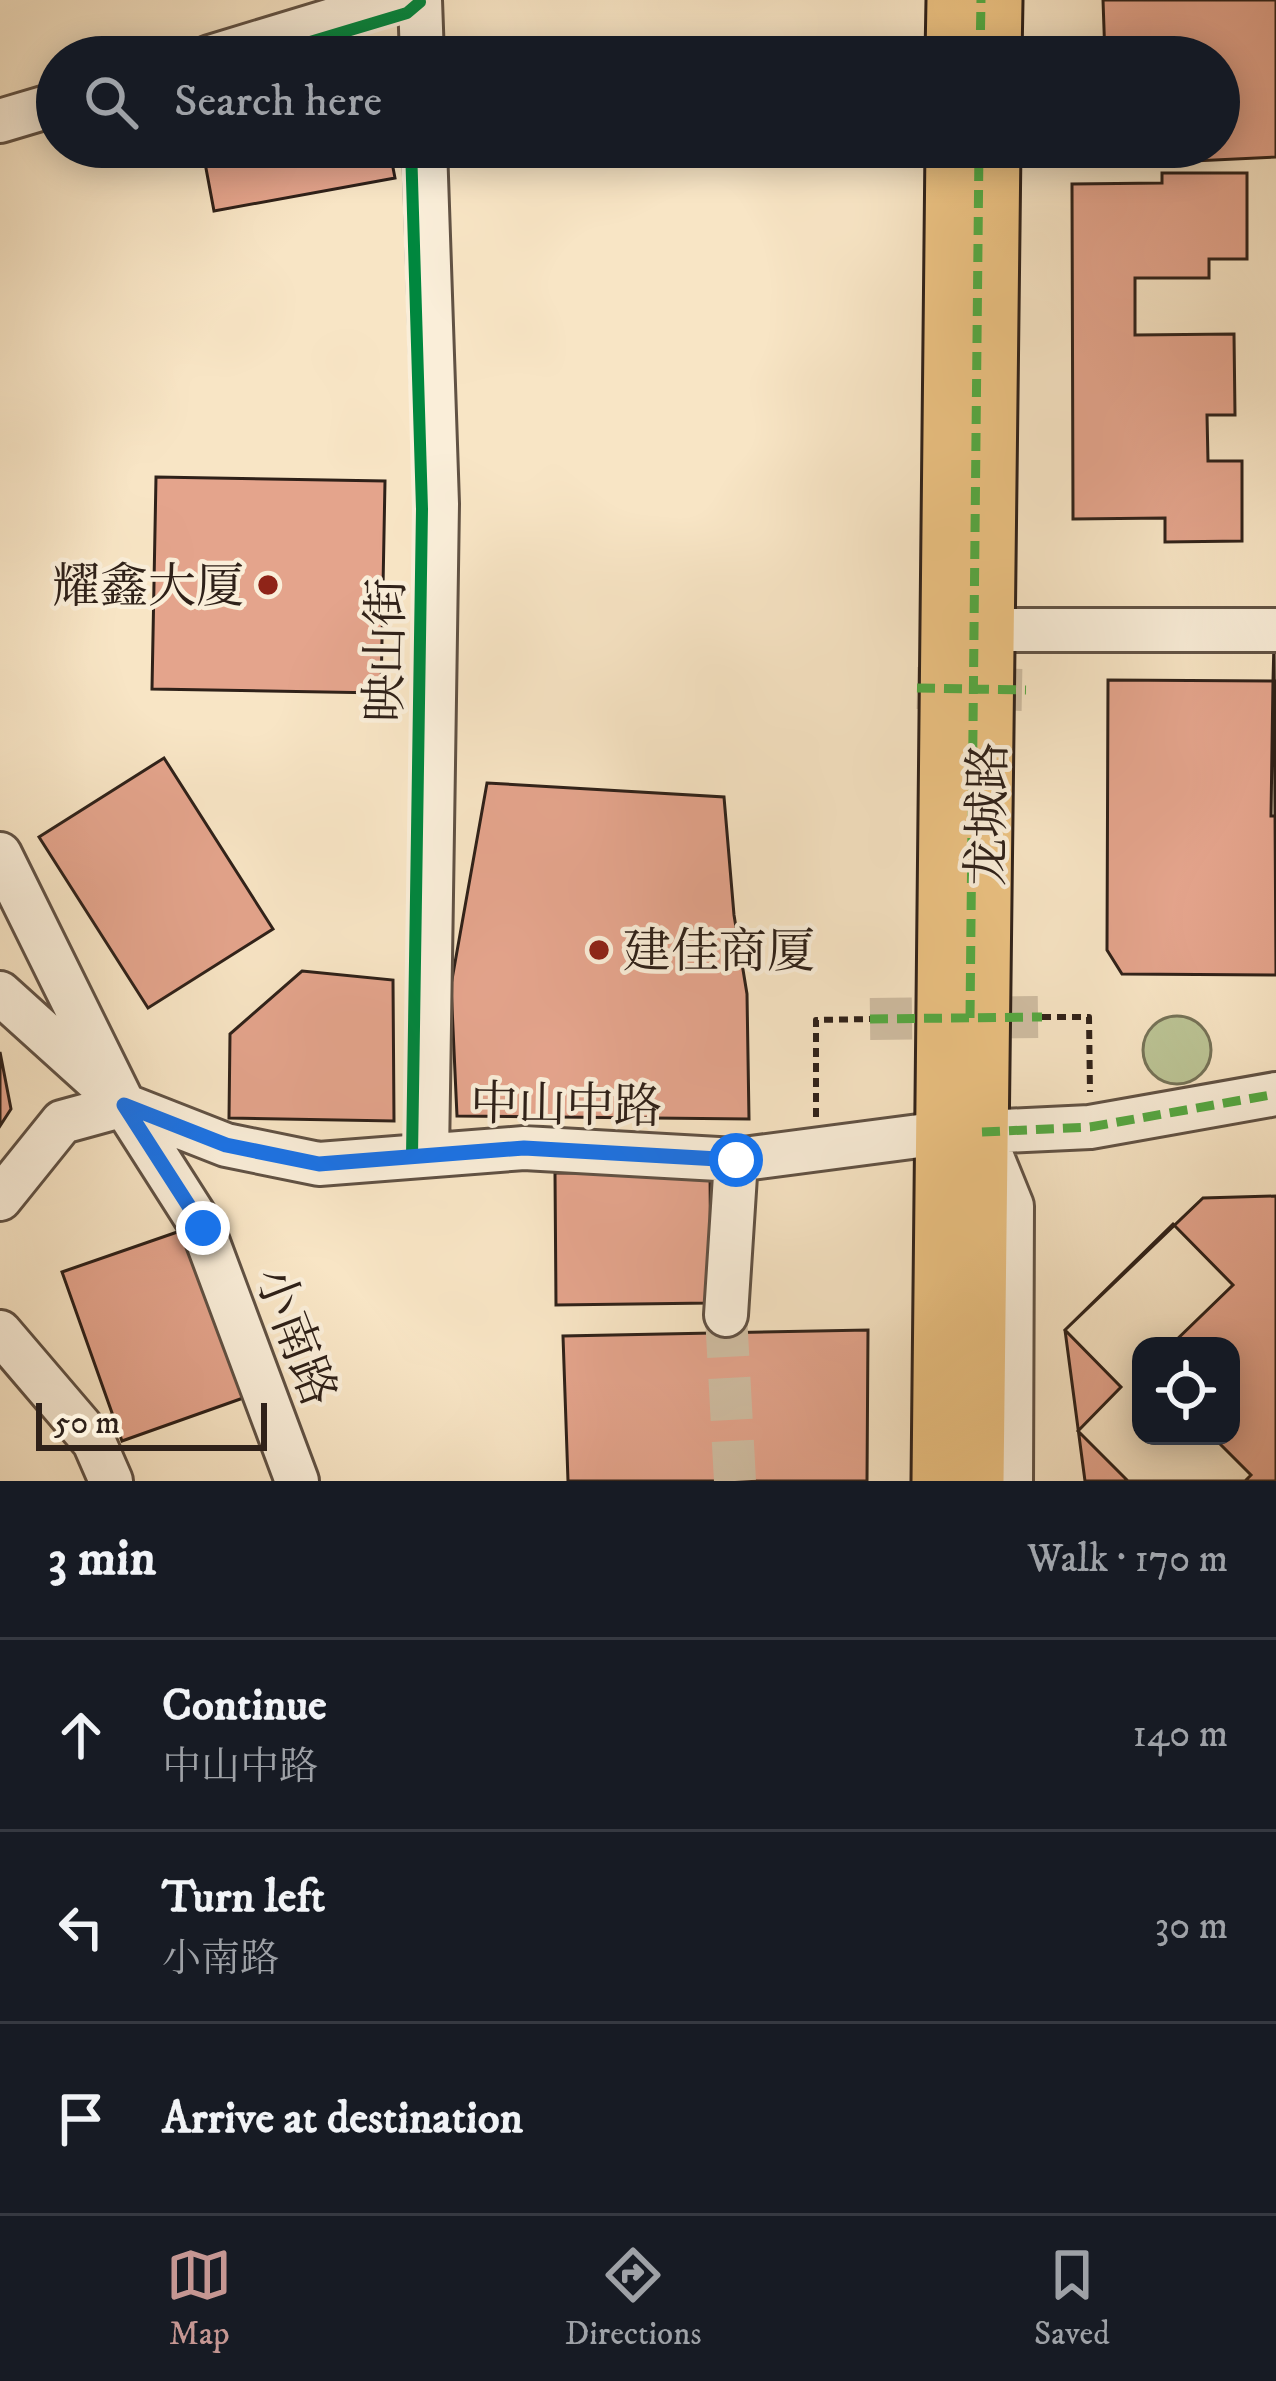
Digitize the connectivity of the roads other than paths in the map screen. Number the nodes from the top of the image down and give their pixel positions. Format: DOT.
graph roads {
  1 [pos="417,0"];
  2 [pos="952,0"];
  3 [pos="996,0"];
  4 [pos="286,36"];
  5 [pos="420,36"];
  6 [pos="952,36"];
  7 [pos="995,36"];
  8 [pos="36,110"];
  9 [pos="0,121"];
  10 [pos="426,168"];
  11 [pos="953,168"];
  12 [pos="993,168"];
  13 [pos="968,630"];
  14 [pos="1276,630"];
  15 [pos="0,854"];
  16 [pos="0,993"];
  17 [pos="1276,1094"];
  18 [pos="124,1105"];
  19 [pos="962,1132"];
  20 [pos="428,1155"];
  21 [pos="736,1160"];
  22 [pos="0,1199"];
  23 [pos="726,1315"];
  24 [pos="0,1332"];
  25 [pos="111,1481"];
  26 [pos="297,1481"];
  27 [pos="938,1481"];
  28 [pos="978,1481"];
  29 [pos="1011,1481"];
  1 -- 4 [label="street"];
  1 -- 5 [label="street"];
  2 -- 6 [label="main road"];
  3 -- 7 [label="main road"];
  8 -- 9 [label="street"];
  10 -- 20 [label="street, 映山街"];
  11 -- 13 [label="main road, 龙城路"];
  12 -- 13 [label="main road, 龙城路"];
  13 -- 14 [label="street"];
  13 -- 19 [label="main road, 龙城路"];
  15 -- 18 [label="street"];
  16 -- 18 [label="street"];
  17 -- 19 [label="street, 中山中路"];
  18 -- 20 [label="street, 中山中路"];
  18 -- 22 [label="street"];
  18 -- 26 [label="street, 小南路"];
  19 -- 21 [label="street, 中山中路"];
  19 -- 27 [label="main road, 龙城路"];
  19 -- 28 [label="main road, 龙城路"];
  19 -- 29 [label="street"];
  20 -- 21 [label="street, 中山中路"];
  21 -- 23 [label="street"];
  24 -- 25 [label="street"];
}
